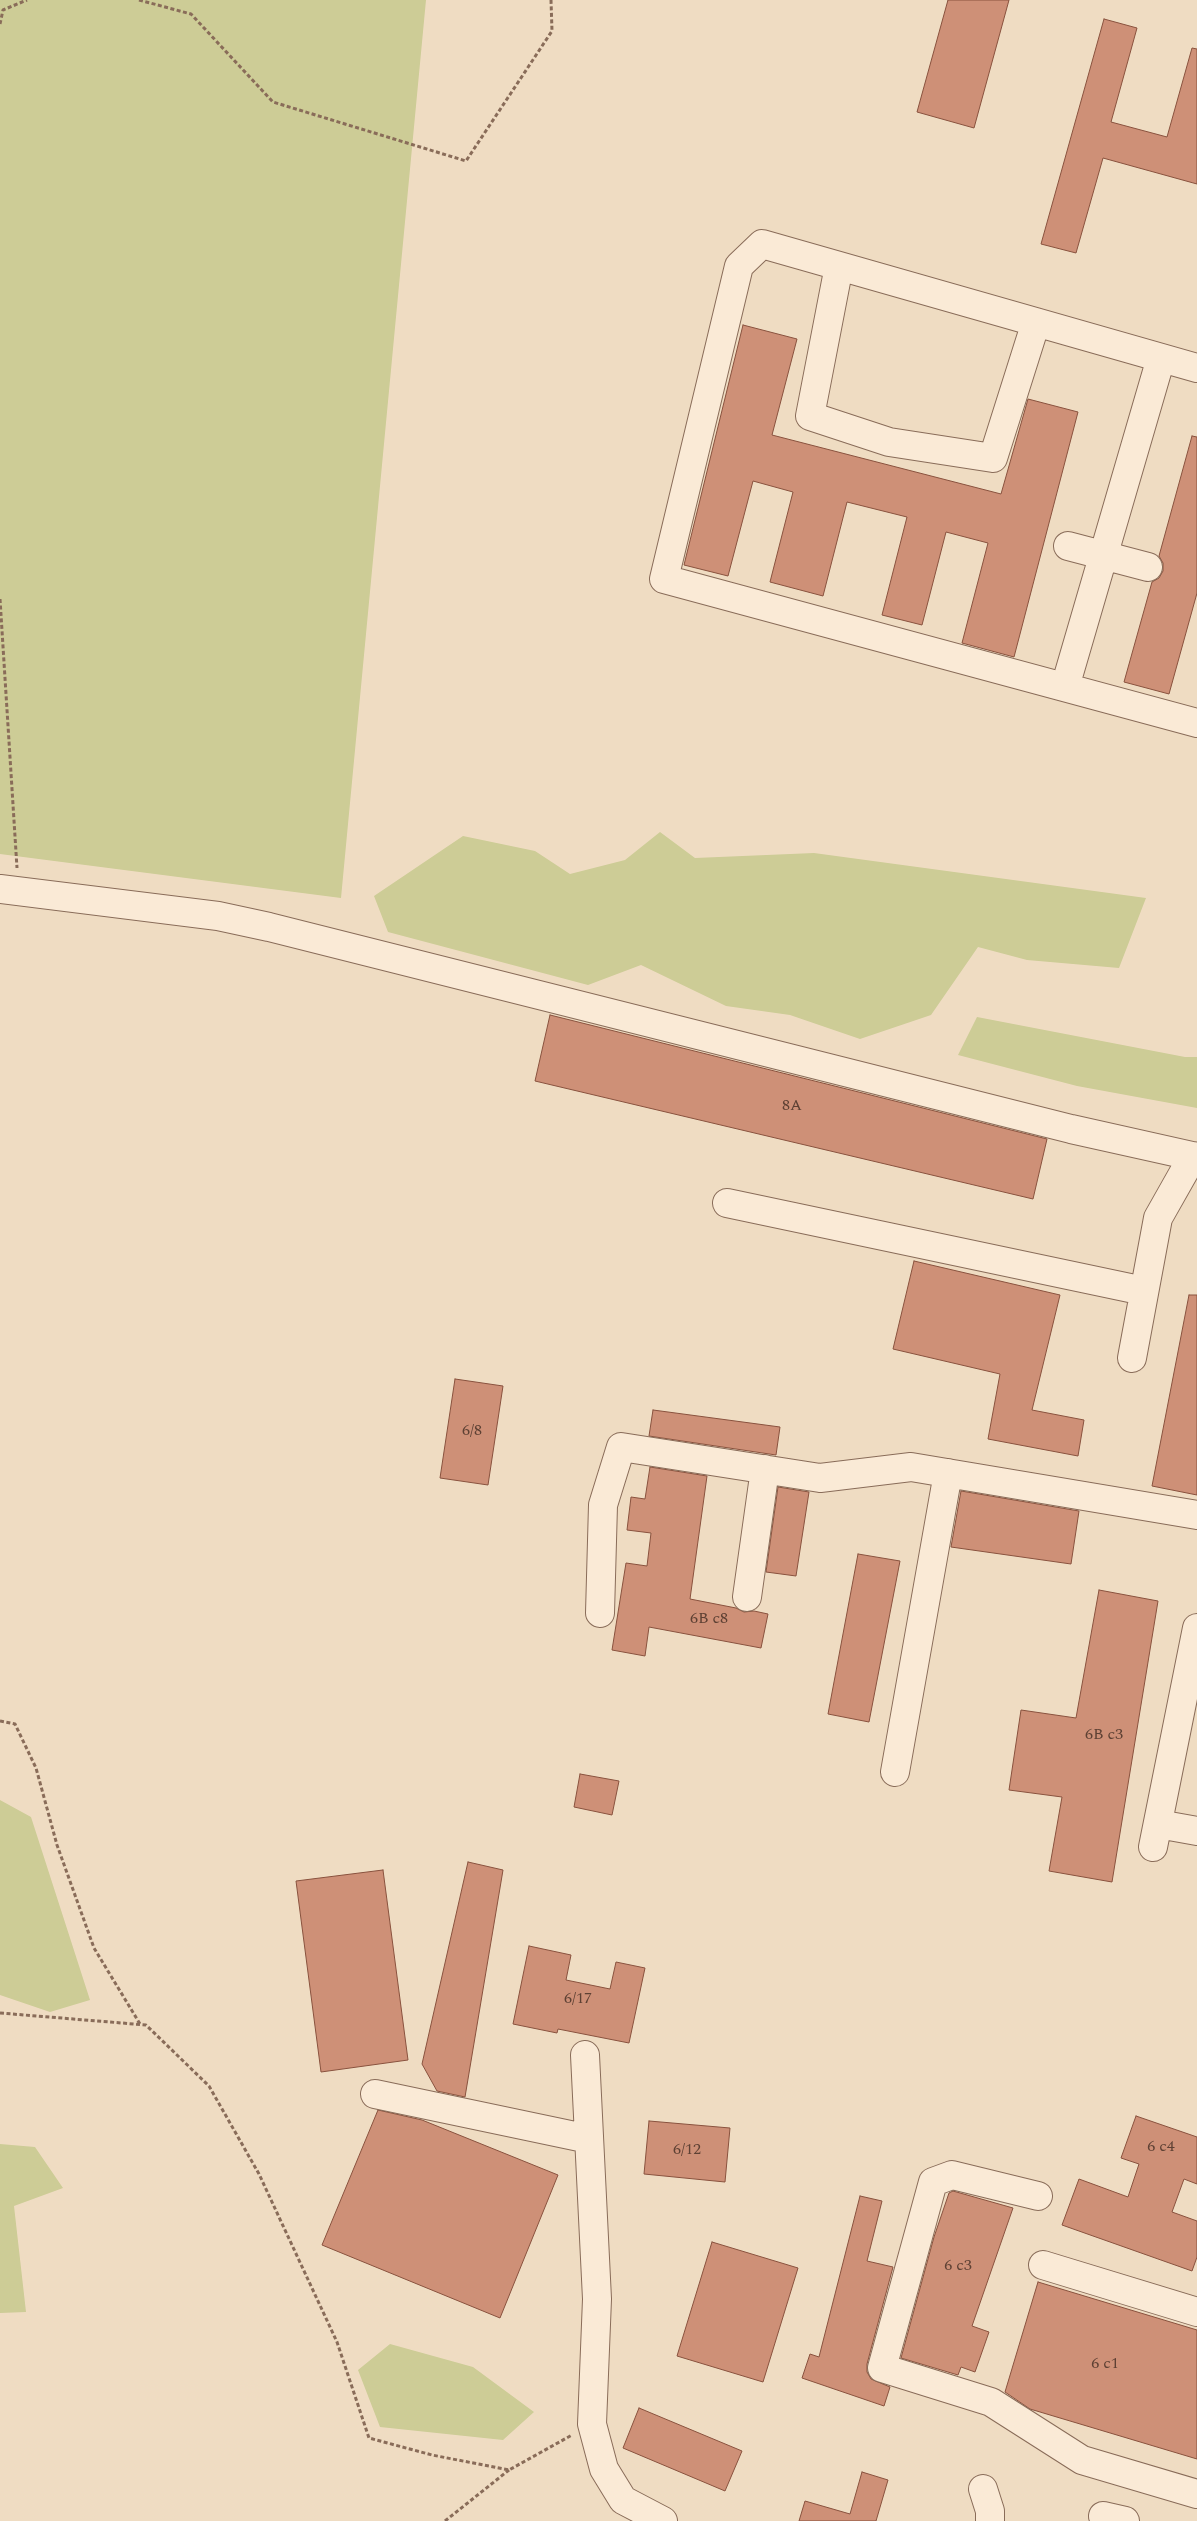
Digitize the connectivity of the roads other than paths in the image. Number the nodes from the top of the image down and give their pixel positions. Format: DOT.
graph roads {
  1 [pos="839,266"];
  2 [pos="1036,322"];
  3 [pos="1161,358"];
  4 [pos="1197,368"];
  5 [pos="1068,546"];
  6 [pos="1105,554"];
  7 [pos="1148,568"];
  8 [pos="1065,688"];
  9 [pos="1197,723"];
  10 [pos="9,890"];
  11 [pos="1195,1157"];
  12 [pos="727,1203"];
  13 [pos="1144,1291"];
  14 [pos="1132,1358"];
  15 [pos="765,1469"];
  16 [pos="948,1473"];
  17 [pos="1197,1515"];
  18 [pos="747,1597"];
  19 [pos="600,1613"];
  20 [pos="1197,1628"];
  21 [pos="895,1772"];
  22 [pos="1197,1831"];
  23 [pos="585,2055"];
  24 [pos="375,2094"];
  25 [pos="589,2139"];
  26 [pos="1038,2196"];
  27 [pos="1043,2265"];
  28 [pos="1197,2312"];
  29 [pos="983,2489"];
  30 [pos="1197,2494"];
  31 [pos="663,2521"];
  32 [pos="990,2521"];
  1 -- 2 [label="street"];
  1 -- 2 [label="street"];
  1 -- 8 [label="street"];
  2 -- 3 [label="street"];
  3 -- 4 [label="street"];
  3 -- 6 [label="street"];
  5 -- 6 [label="street"];
  6 -- 7 [label="street"];
  6 -- 8 [label="street"];
  8 -- 9 [label="street"];
  10 -- 11 [label="street"];
  11 -- 13 [label="street"];
  12 -- 13 [label="street"];
  13 -- 14 [label="street"];
  15 -- 16 [label="street"];
  15 -- 18 [label="street"];
  15 -- 19 [label="street"];
  16 -- 17 [label="street"];
  16 -- 21 [label="street"];
  20 -- 22 [label="street"];
  23 -- 25 [label="street"];
  24 -- 25 [label="street"];
  25 -- 31 [label="street"];
  26 -- 30 [label="street"];
  27 -- 28 [label="street"];
  29 -- 32 [label="street"];
}
